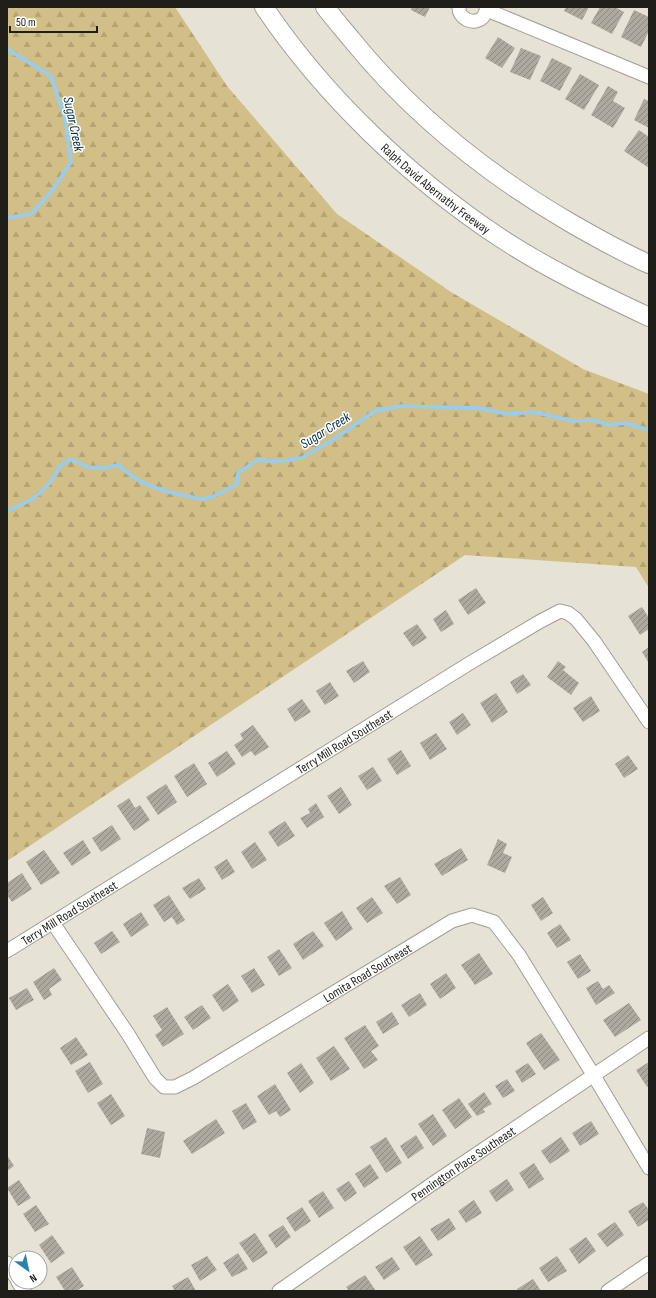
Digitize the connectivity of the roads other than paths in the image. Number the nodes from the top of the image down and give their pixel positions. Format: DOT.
graph roads {
  1 [pos="264,7"];
  2 [pos="325,7"];
  3 [pos="459,7"];
  4 [pos="486,9"];
  5 [pos="649,77"];
  6 [pos="649,264"];
  7 [pos="649,317"];
  8 [pos="649,722"];
  9 [pos="53,923"];
  10 [pos="7,951"];
  11 [pos="649,1038"];
  12 [pos="594,1076"];
  13 [pos="649,1168"];
  14 [pos="649,1263"];
  15 [pos="279,1291"];
  16 [pos="608,1291"];
  1 -- 7 [label="highway, Ralph David Abernathy Freeway"];
  2 -- 6 [label="highway"];
  3 -- 4 [label="street"];
  4 -- 5 [label="street"];
  8 -- 9 [label="street, Terry Mill Road Southeast"];
  9 -- 10 [label="street, Terry Mill Road Southeast"];
  9 -- 12 [label="street, Lomita Road Southeast"];
  11 -- 12 [label="street, Pennington Place Southeast"];
  12 -- 13 [label="street, Lomita Road Southeast"];
  12 -- 15 [label="street, Pennington Place Southeast"];
  14 -- 16 [label="street"];
}
